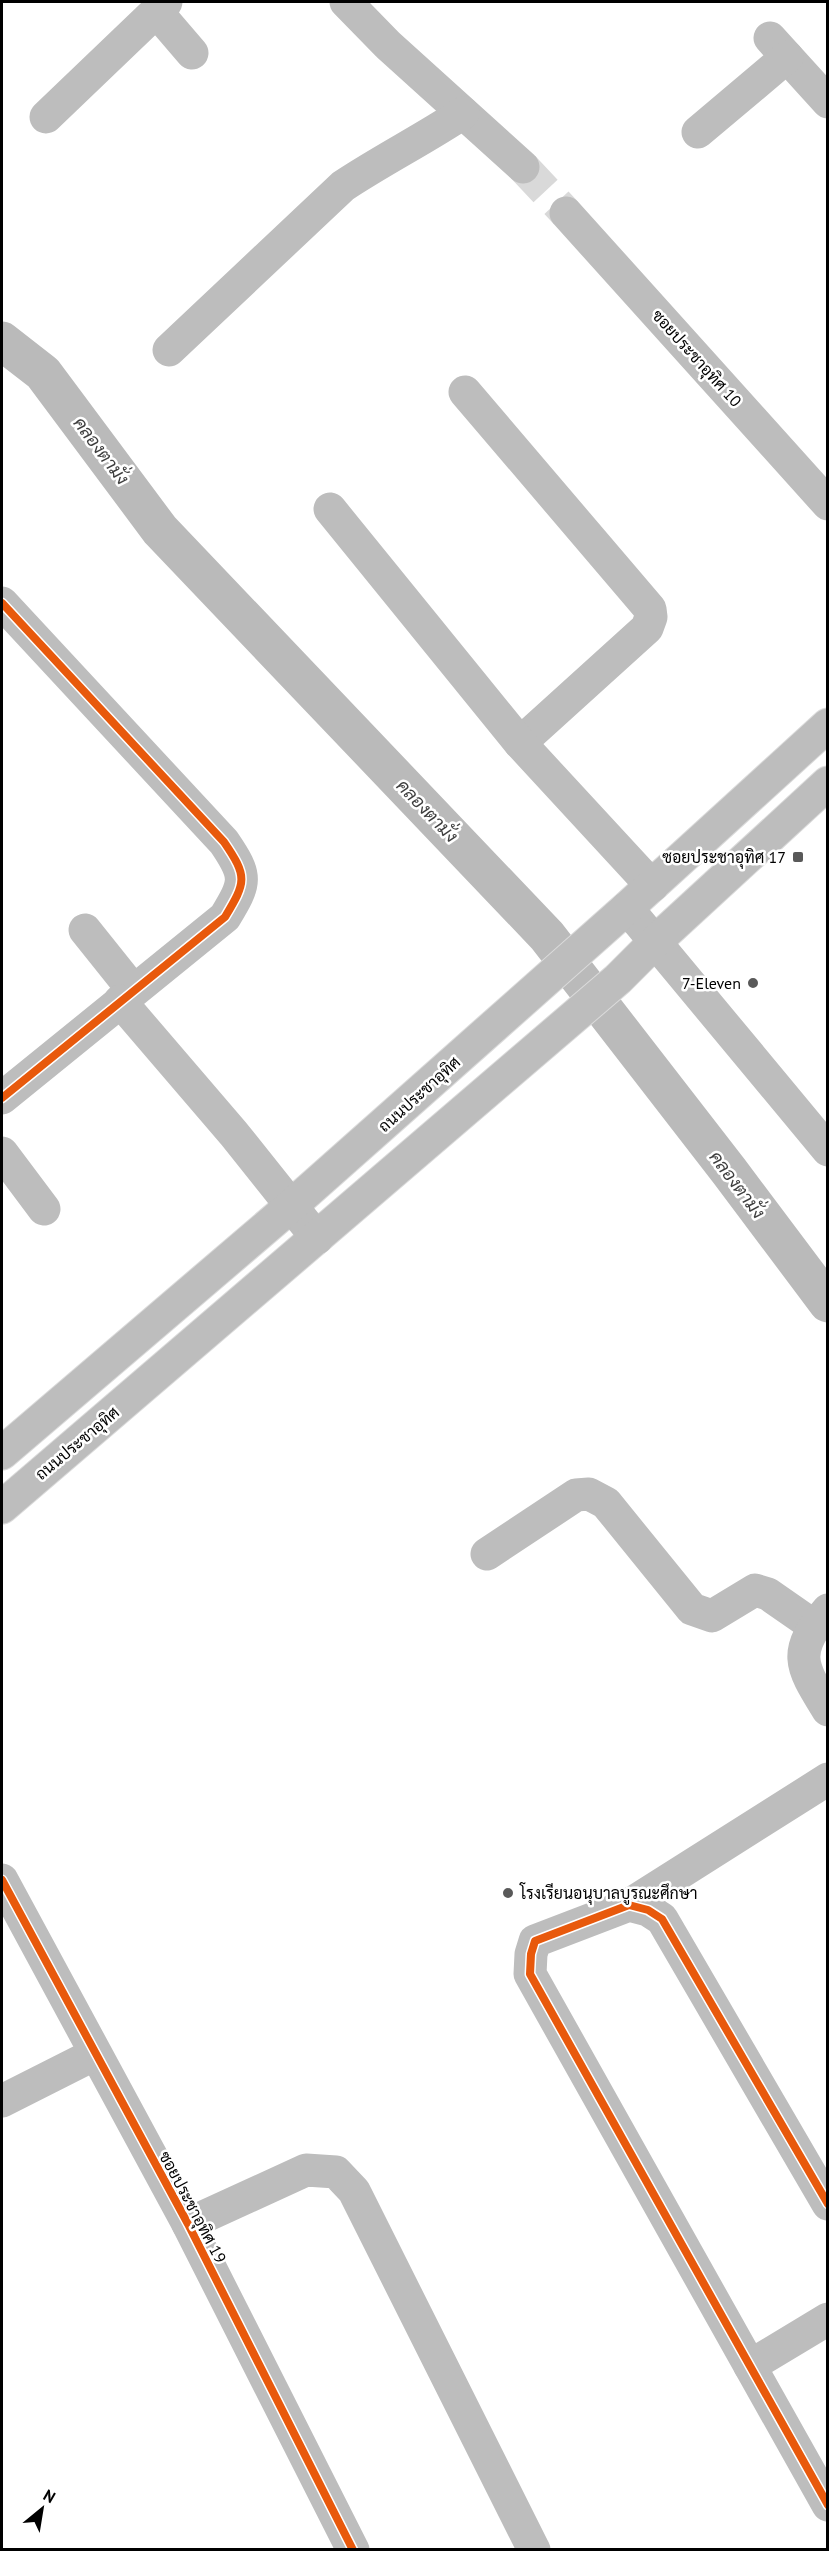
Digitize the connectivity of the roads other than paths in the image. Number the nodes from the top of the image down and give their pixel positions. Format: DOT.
graph roads {
  1 [pos="346,2"];
  2 [pos="161,6"];
  3 [pos="192,53"];
  4 [pos="828,102"];
  5 [pos="463,113"];
  6 [pos="46,117"];
  7 [pos="698,132"];
  8 [pos="523,167"];
  9 [pos="566,213"];
  10 [pos="169,350"];
  11 [pos="465,392"];
  12 [pos="828,504"];
  13 [pos="330,509"];
  14 [pos="2,603"];
  15 [pos="828,725"];
  16 [pos="520,743"];
  17 [pos="828,783"];
  18 [pos="652,886"];
  19 [pos="627,908"];
  20 [pos="85,930"];
  21 [pos="655,942"];
  22 [pos="126,995"];
  23 [pos="2,1098"];
  24 [pos="828,1150"];
  25 [pos="2,1153"];
  26 [pos="291,1206"];
  27 [pos="44,1209"];
  28 [pos="317,1238"];
  29 [pos="2,1453"];
  30 [pos="2,1507"];
  31 [pos="488,1554"];
  32 [pos="821,1618"];
  33 [pos="828,1710"];
  34 [pos="828,1779"];
  35 [pos="2,1880"];
  36 [pos="629,1905"];
  37 [pos="95,2054"];
  38 [pos="2,2101"];
  39 [pos="828,2204"];
  40 [pos="188,2224"];
  41 [pos="828,2319"];
  42 [pos="750,2366"];
  43 [pos="828,2505"];
  44 [pos="353,2550"];
  45 [pos="534,2550"];
  1 -- 5 [label="street"];
  2 -- 3 [label="street"];
  2 -- 6 [label="street"];
  4 -- 7 [label="street"];
  5 -- 8 [label="street"];
  5 -- 10 [label="street"];
  9 -- 12 [label="street, ซอยประชาอุทิศ 10"];
  11 -- 16 [label="street"];
  13 -- 16 [label="street"];
  14 -- 22 [label="street"];
  15 -- 18 [label="street, ถนนประชาอุทิศ"];
  16 -- 18 [label="street"];
  17 -- 21 [label="street, ถนนประชาอุทิศ"];
  18 -- 19 [label="street, ถนนประชาอุทิศ"];
  19 -- 21 [label="street"];
  19 -- 26 [label="street, ถนนประชาอุทิศ"];
  20 -- 22 [label="street"];
  21 -- 24 [label="street"];
  21 -- 28 [label="street, ถนนประชาอุทิศ"];
  22 -- 23 [label="street"];
  22 -- 26 [label="street"];
  25 -- 27 [label="street"];
  26 -- 28 [label="street"];
  26 -- 29 [label="street, ถนนประชาอุทิศ"];
  28 -- 30 [label="street, ถนนประชาอุทิศ"];
  31 -- 32 [label="street"];
  32 -- 33 [label="street"];
  34 -- 36 [label="street"];
  35 -- 37 [label="street, ซอยประชาอุทิศ 19"];
  36 -- 39 [label="street"];
  36 -- 42 [label="street"];
  37 -- 38 [label="street"];
  37 -- 40 [label="street, ซอยประชาอุทิศ 19"];
  40 -- 44 [label="street, ซอยประชาอุทิศ 19"];
  40 -- 45 [label="street"];
  41 -- 42 [label="street"];
  42 -- 43 [label="street"];
}
